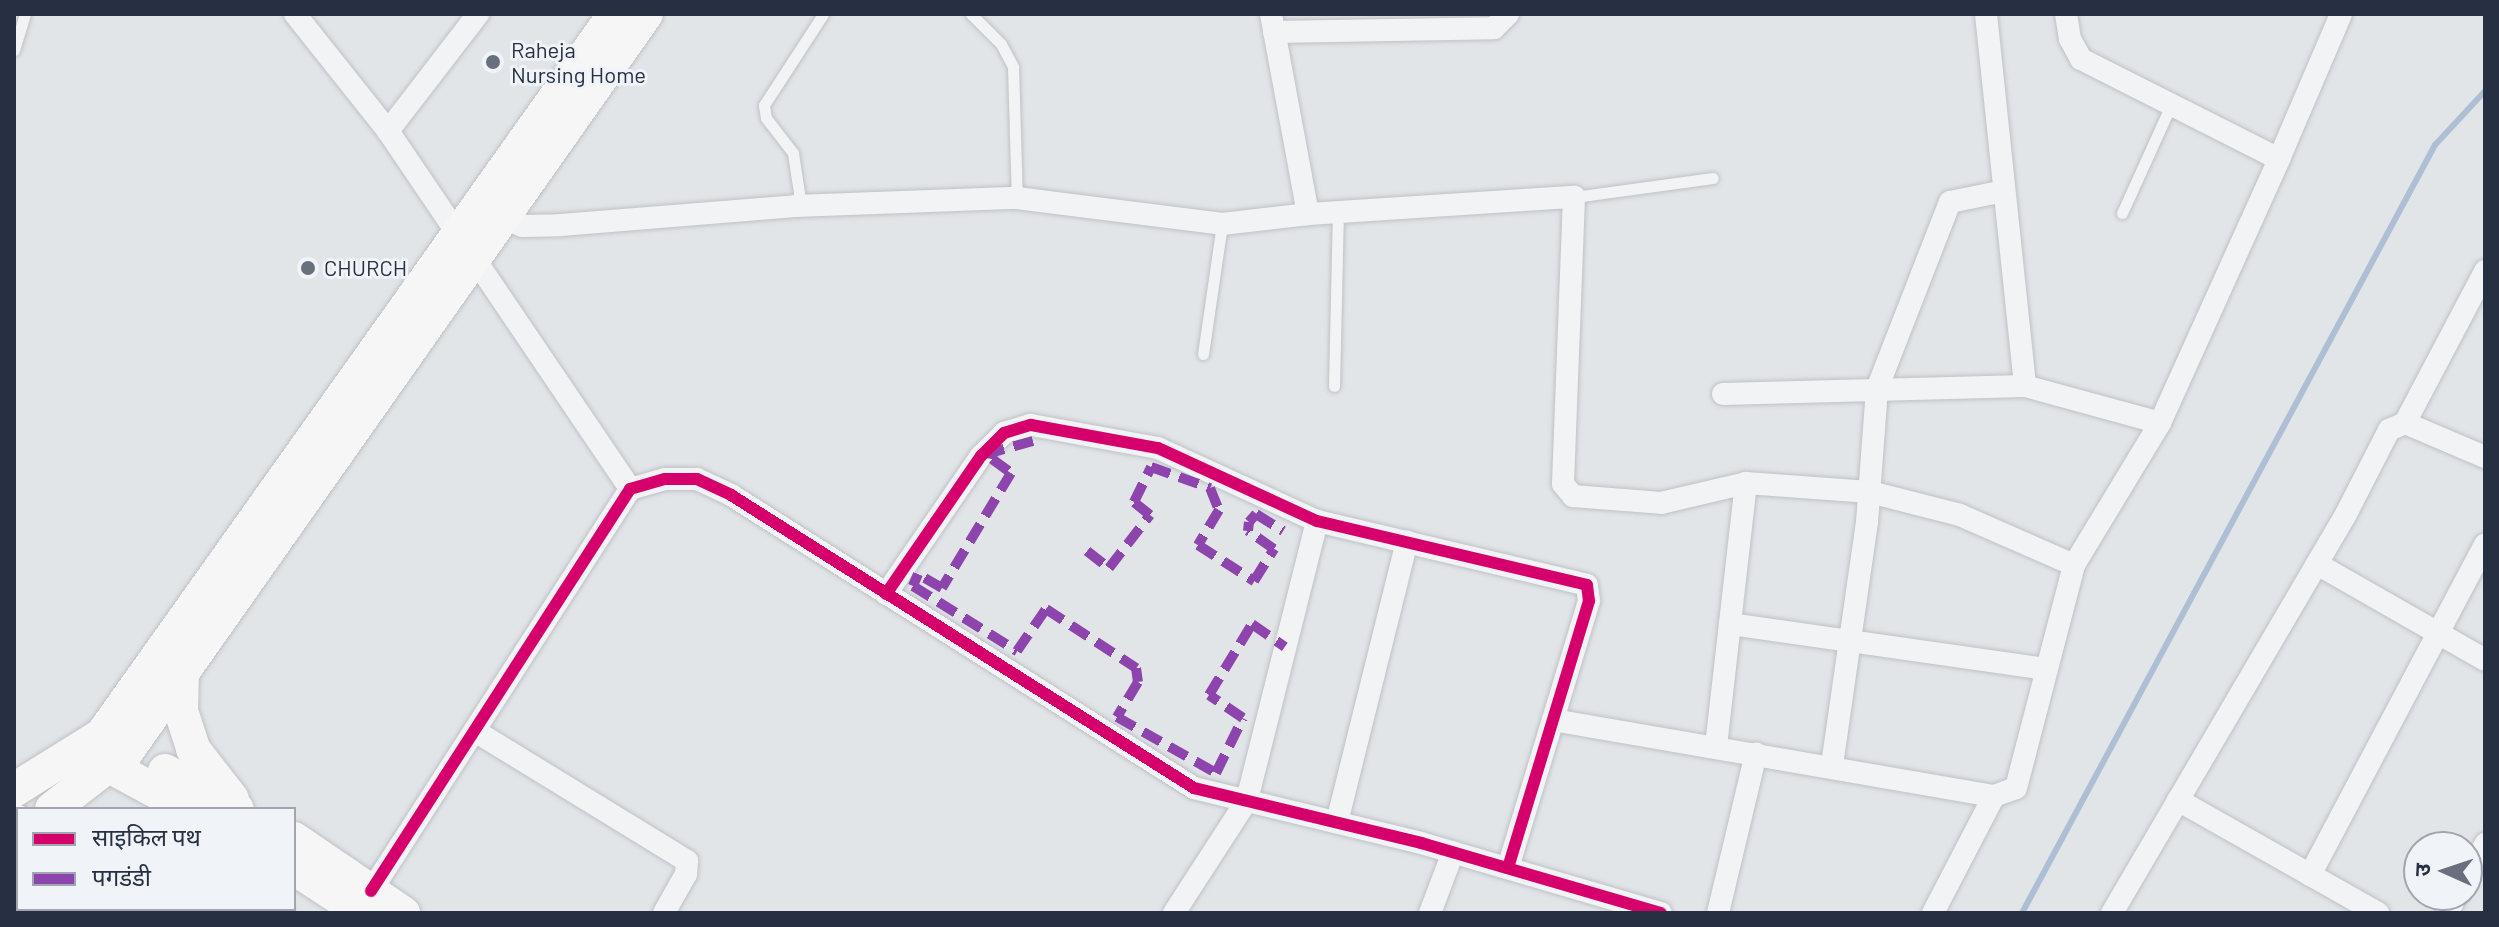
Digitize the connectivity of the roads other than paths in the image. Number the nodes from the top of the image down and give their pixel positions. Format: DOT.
graph roads {
  1 [pos="25,14"];
  2 [pos="295,14"];
  3 [pos="478,14"];
  4 [pos="615,14"];
  5 [pos="646,14"];
  6 [pos="823,14"];
  7 [pos="971,14"];
  8 [pos="1508,14"];
  9 [pos="1986,14"];
  10 [pos="2066,14"];
  11 [pos="2341,14"];
  12 [pos="1272,23"];
  13 [pos="14,50"];
  14 [pos="2171,105"];
  15 [pos="388,131"];
  16 [pos="2279,159"];
  17 [pos="1713,178"];
  18 [pos="2004,191"];
  19 [pos="1574,197"];
  20 [pos="1017,198"];
  21 [pos="801,206"];
  22 [pos="491,212"];
  23 [pos="1338,212"];
  24 [pos="2122,213"];
  25 [pos="1308,214"];
  26 [pos="1222,224"];
  27 [pos="465,249"];
  28 [pos="2483,280"];
  29 [pos="1203,354"];
  30 [pos="1334,386"];
  31 [pos="2025,386"];
  32 [pos="1877,389"];
  33 [pos="1723,394"];
  34 [pos="2160,423"];
  35 [pos="2405,423"];
  36 [pos="2485,457"];
  37 [pos="1746,483"];
  38 [pos="630,489"];
  39 [pos="1870,492"];
  40 [pos="1317,521"];
  41 [pos="1407,542"];
  42 [pos="2485,545"];
  43 [pos="2317,564"];
  44 [pos="2074,565"];
  45 [pos="886,594"];
  46 [pos="1730,624"];
  47 [pos="2439,633"];
  48 [pos="1850,641"];
  49 [pos="2485,660"];
  50 [pos="2045,669"];
  51 [pos="182,671"];
  52 [pos="1553,720"];
  53 [pos="475,731"];
  54 [pos="1716,746"];
  55 [pos="113,751"];
  56 [pos="1756,753"];
  57 [pos="1832,765"];
  58 [pos="21,782"];
  59 [pos="1994,796"];
  60 [pos="1247,800"];
  61 [pos="2178,800"];
  62 [pos="54,807"];
  63 [pos="186,807"];
  64 [pos="235,807"];
  65 [pos="237,807"];
  66 [pos="1337,822"];
  67 [pos="296,841"];
  68 [pos="1453,852"];
  69 [pos="1508,868"];
  70 [pos="296,869"];
  71 [pos="2310,875"];
  72 [pos="367,902"];
  73 [pos="2119,911"];
  74 [pos="403,913"];
  75 [pos="664,913"];
  76 [pos="1174,913"];
  77 [pos="1430,913"];
  78 [pos="1661,913"];
  79 [pos="1718,913"];
  80 [pos="1933,913"];
  81 [pos="2378,913"];
  1 -- 13 [label="lane"];
  2 -- 15 [label="street"];
  3 -- 15 [label="street"];
  4 -- 22 [label="main road"];
  5 -- 22 [label="main road"];
  6 -- 21 [label="lane"];
  7 -- 20 [label="lane"];
  8 -- 12 [label="street"];
  9 -- 18 [label="street"];
  10 -- 14 [label="street"];
  11 -- 16 [label="street"];
  12 -- 25 [label="street"];
  14 -- 16 [label="street"];
  14 -- 24 [label="lane"];
  15 -- 27 [label="street"];
  16 -- 34 [label="street"];
  17 -- 19 [label="lane"];
  18 -- 31 [label="street"];
  18 -- 32 [label="street"];
  19 -- 23 [label="street"];
  19 -- 37 [label="street"];
  20 -- 21 [label="street"];
  20 -- 26 [label="street"];
  21 -- 22 [label="street"];
  22 -- 27 [label="main road"];
  23 -- 25 [label="street"];
  23 -- 30 [label="lane"];
  25 -- 26 [label="street"];
  26 -- 29 [label="lane"];
  27 -- 38 [label="street"];
  27 -- 51 [label="main road"];
  27 -- 55 [label="main road"];
  28 -- 35 [label="street"];
  31 -- 32 [label="street"];
  31 -- 34 [label="street"];
  32 -- 33 [label="street"];
  32 -- 39 [label="street"];
  34 -- 44 [label="street"];
  35 -- 36 [label="street"];
  35 -- 43 [label="street"];
  37 -- 39 [label="street"];
  37 -- 46 [label="street"];
  38 -- 45 [label="street"];
  38 -- 53 [label="street"];
  39 -- 44 [label="street"];
  39 -- 48 [label="street"];
  40 -- 41 [label="street"];
  40 -- 45 [label="street"];
  40 -- 60 [label="street"];
  41 -- 52 [label="street"];
  41 -- 66 [label="street"];
  42 -- 47 [label="street"];
  43 -- 47 [label="street"];
  43 -- 61 [label="street"];
  44 -- 50 [label="street"];
  45 -- 60 [label="street"];
  46 -- 48 [label="street"];
  46 -- 54 [label="street"];
  47 -- 49 [label="street"];
  47 -- 71 [label="street"];
  48 -- 50 [label="street"];
  48 -- 57 [label="street"];
  50 -- 59 [label="street"];
  51 -- 55 [label="main road"];
  51 -- 65 [label="main road"];
  52 -- 54 [label="street"];
  52 -- 69 [label="street"];
  53 -- 72 [label="street"];
  53 -- 75 [label="street"];
  54 -- 56 [label="street"];
  55 -- 58 [label="main road"];
  55 -- 62 [label="main road"];
  55 -- 63 [label="main road"];
  55 -- 64 [label="main road"];
  56 -- 57 [label="street"];
  56 -- 79 [label="street"];
  57 -- 59 [label="street"];
  59 -- 80 [label="street"];
  60 -- 66 [label="street"];
  60 -- 76 [label="street"];
  61 -- 71 [label="street"];
  61 -- 73 [label="street"];
  66 -- 68 [label="street"];
  67 -- 72 [label="main road"];
  68 -- 69 [label="street"];
  68 -- 77 [label="street"];
  69 -- 78 [label="street"];
  70 -- 72 [label="main road"];
  71 -- 81 [label="street"];
  72 -- 74 [label="main road"];
}
